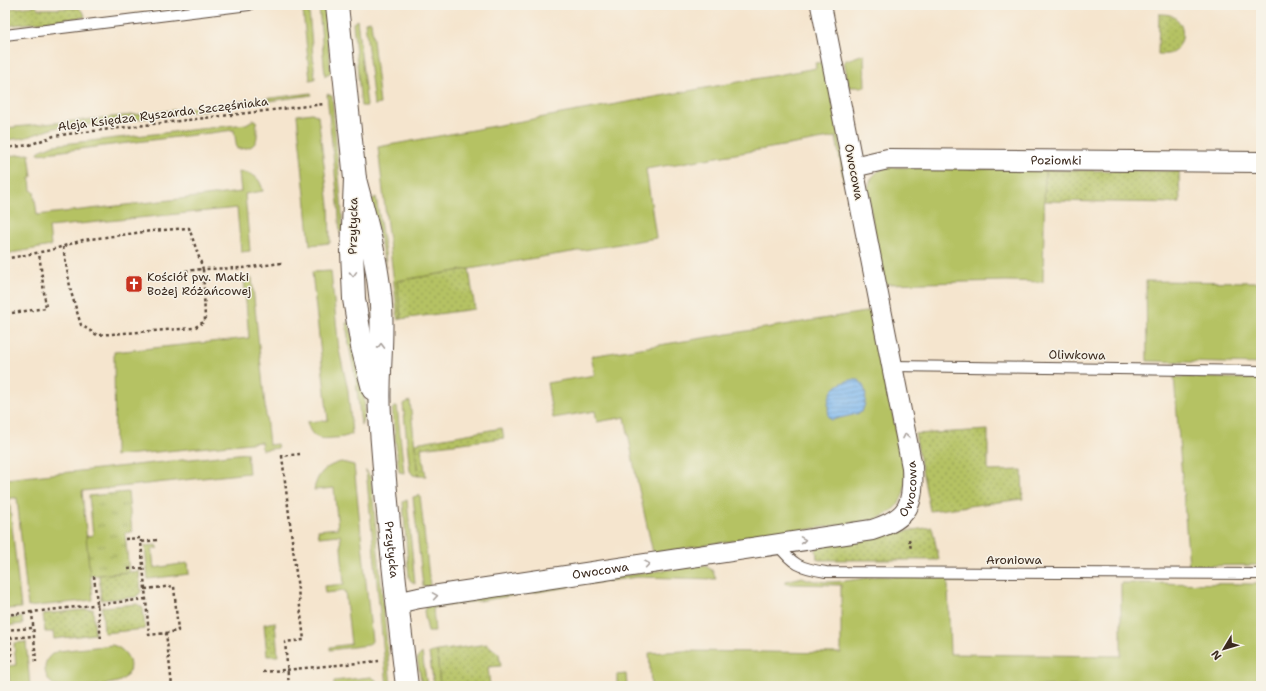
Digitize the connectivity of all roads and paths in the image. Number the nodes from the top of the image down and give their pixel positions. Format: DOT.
graph roads {
  1 [pos="249,5"];
  2 [pos="337,5"];
  3 [pos="821,5"];
  4 [pos="5,35"];
  5 [pos="324,104"];
  6 [pos="5,148"];
  7 [pos="1261,162"];
  8 [pos="853,167"];
  9 [pos="63,247"];
  10 [pos="39,253"];
  11 [pos="5,259"];
  12 [pos="282,262"];
  13 [pos="202,269"];
  14 [pos="184,271"];
  15 [pos="12,313"];
  16 [pos="892,366"];
  17 [pos="1261,371"];
  18 [pos="300,454"];
  19 [pos="125,539"];
  20 [pos="157,540"];
  21 [pos="141,542"];
  22 [pos="777,544"];
  23 [pos="143,568"];
  24 [pos="128,569"];
  25 [pos="1261,574"];
  26 [pos="94,576"];
  27 [pos="145,589"];
  28 [pos="146,599"];
  29 [pos="397,603"];
  30 [pos="97,604"];
  31 [pos="32,612"];
  32 [pos="5,615"];
  33 [pos="33,628"];
  34 [pos="5,630"];
  35 [pos="166,633"];
  36 [pos="34,636"];
  37 [pos="101,640"];
  38 [pos="379,661"];
  39 [pos="5,662"];
  40 [pos="36,662"];
  41 [pos="287,669"];
  42 [pos="262,672"];
  43 [pos="172,686"];
  44 [pos="289,686"];
  45 [pos="407,686"];
  1 -- 4 [label="lane"];
  2 -- 29 [label="main road, Przytycka"];
  3 -- 8 [label="street, Owocowa"];
  5 -- 6 [label="path, Aleja Księdza Ryszarda Szczęśniaka"];
  7 -- 8 [label="street, Poziomki"];
  8 -- 16 [label="street, Owocowa"];
  9 -- 10 [label="path"];
  9 -- 13 [label="path"];
  9 -- 13 [label="path"];
  10 -- 11 [label="path"];
  10 -- 15 [label="path"];
  12 -- 13 [label="path"];
  13 -- 14 [label="path"];
  16 -- 17 [label="lane, Oliwkowa"];
  22 -- 16 [label="street, Owocowa, one-way"];
  18 -- 41 [label="path"];
  19 -- 21 [label="path"];
  20 -- 21 [label="path"];
  21 -- 23 [label="path"];
  22 -- 25 [label="lane, Aroniowa"];
  29 -- 22 [label="street, Owocowa, one-way"];
  23 -- 24 [label="path"];
  23 -- 27 [label="path"];
  26 -- 30 [label="path"];
  27 -- 28 [label="path"];
  27 -- 35 [label="path"];
  28 -- 30 [label="path"];
  28 -- 35 [label="path"];
  29 -- 45 [label="main road, Przytycka"];
  30 -- 31 [label="path"];
  30 -- 37 [label="path"];
  31 -- 32 [label="path"];
  31 -- 33 [label="path"];
  33 -- 34 [label="path"];
  33 -- 36 [label="path"];
  35 -- 43 [label="path"];
  36 -- 39 [label="path"];
  36 -- 40 [label="path"];
  38 -- 41 [label="path"];
  41 -- 42 [label="path"];
  41 -- 44 [label="path"];
}
